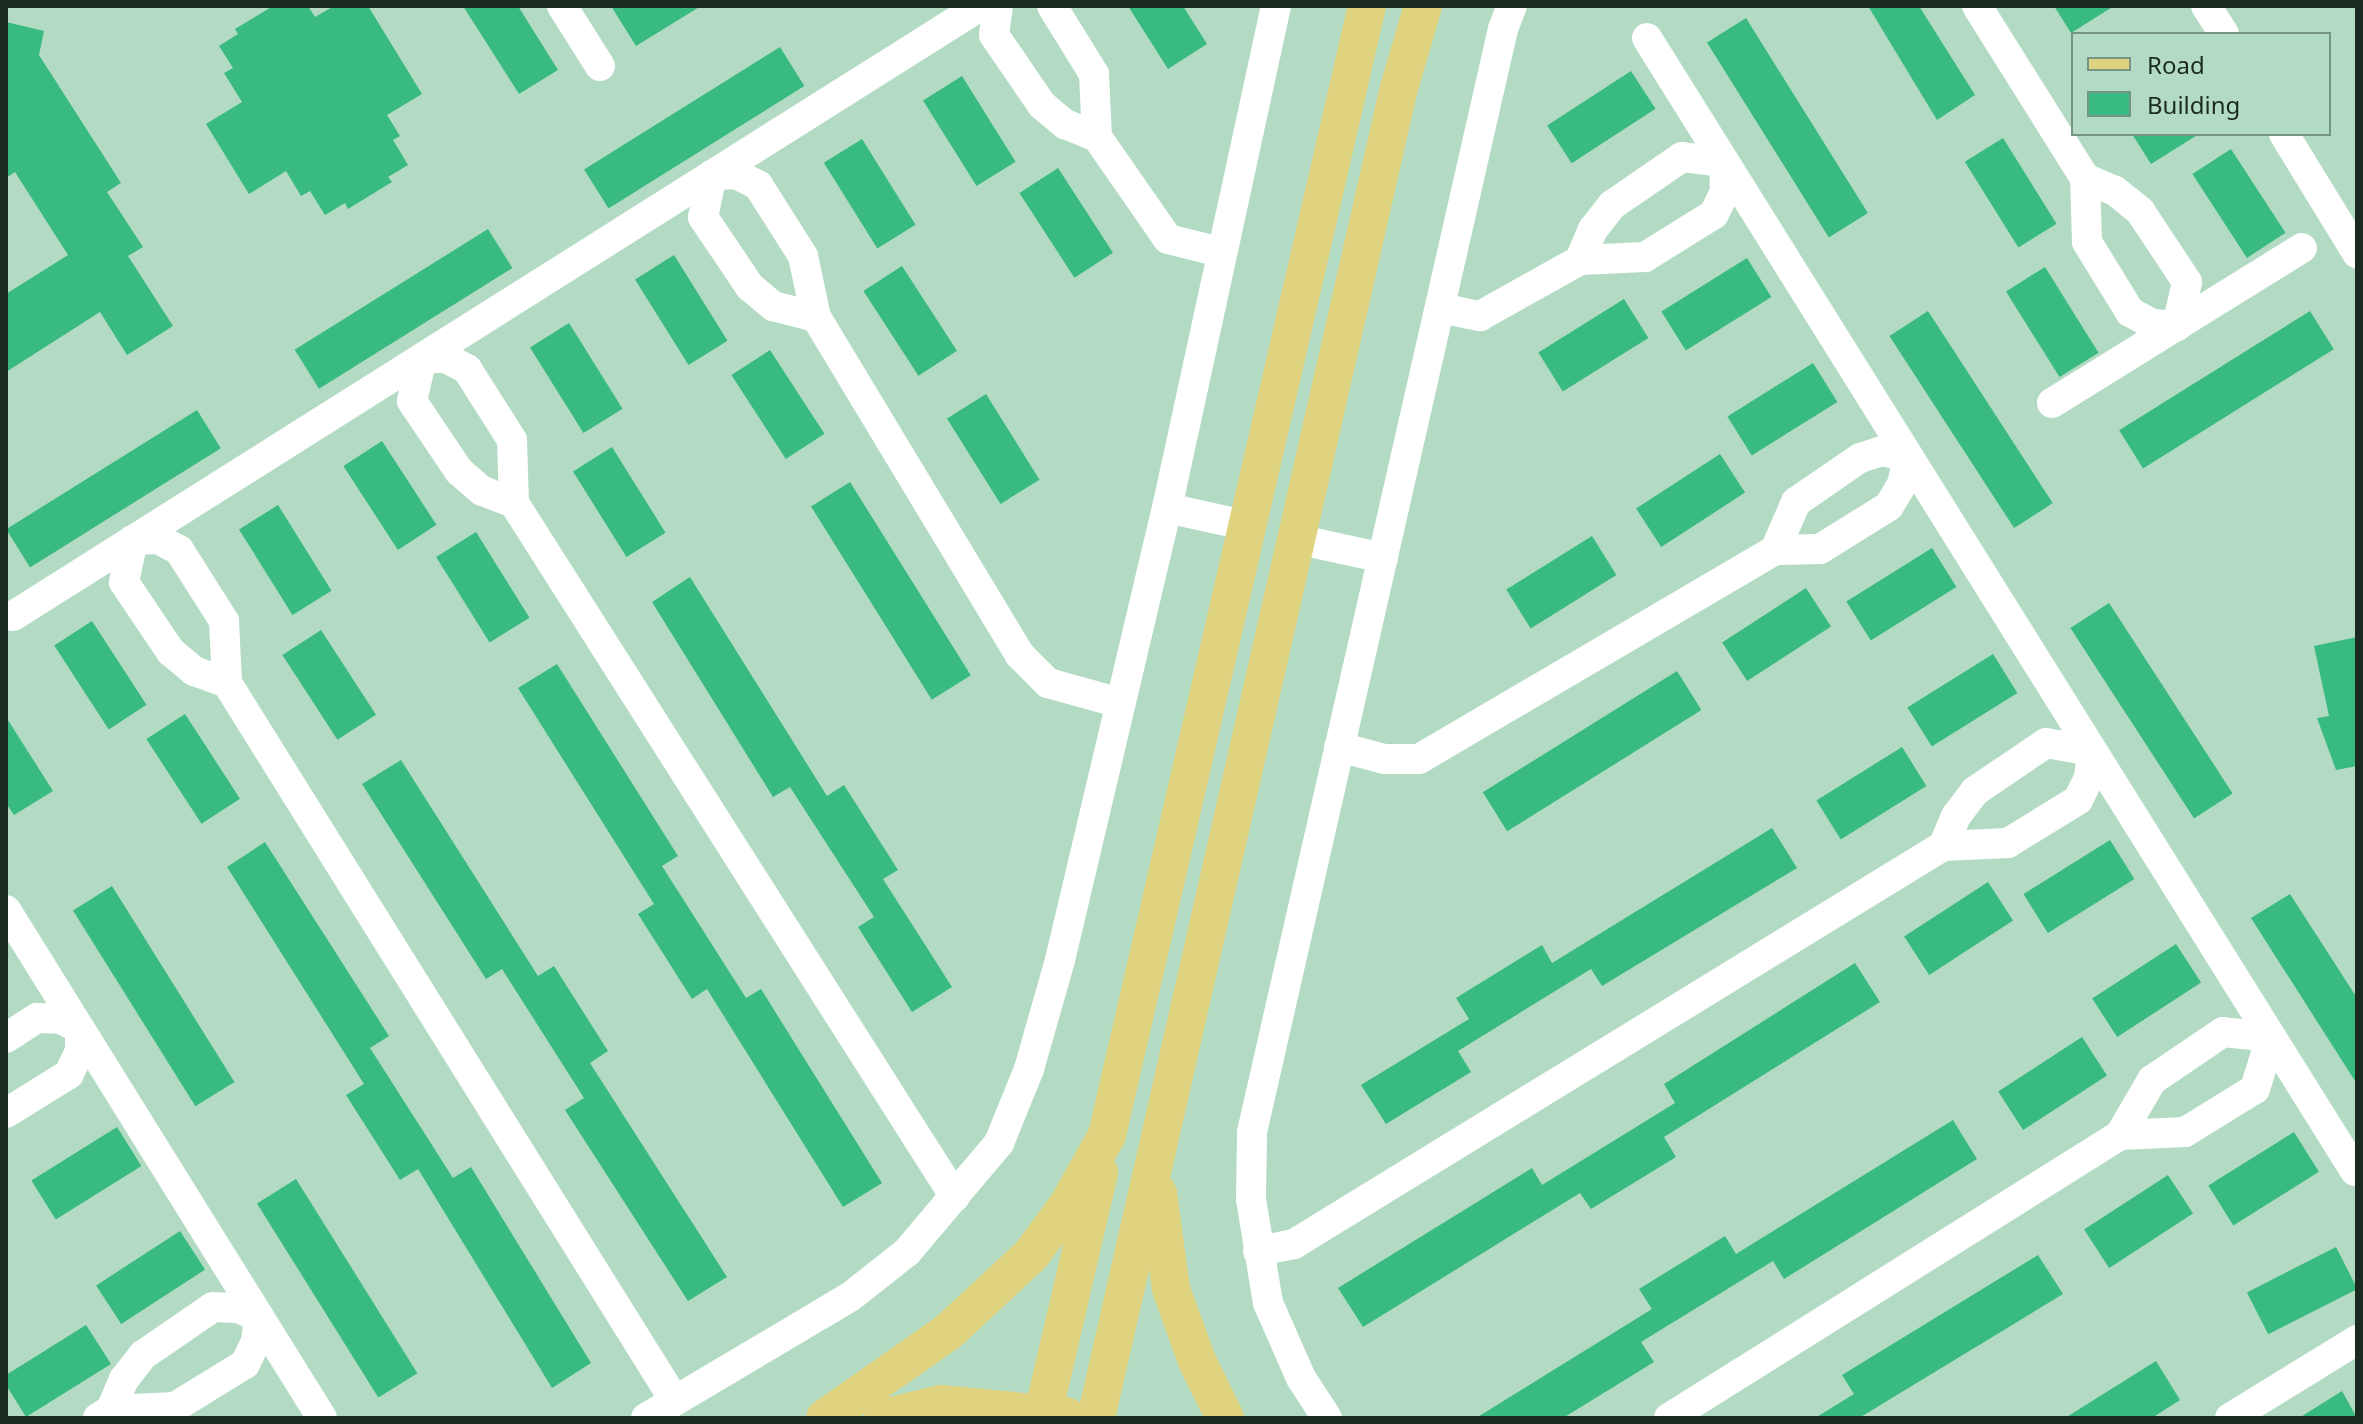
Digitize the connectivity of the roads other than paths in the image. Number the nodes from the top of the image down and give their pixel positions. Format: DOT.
graph roads {
  1 [pos="562,6"];
  2 [pos="980,6"];
  3 [pos="998,6"];
  4 [pos="1052,6"];
  5 [pos="1276,6"];
  6 [pos="1367,6"];
  7 [pos="1423,6"];
  8 [pos="1512,6"];
  9 [pos="1977,6"];
  10 [pos="2206,6"];
  11 [pos="2223,32"];
  12 [pos="1647,38"];
  13 [pos="600,66"];
  14 [pos="2285,136"];
  15 [pos="1097,137"];
  16 [pos="1724,162"];
  17 [pos="712,175"];
  18 [pos="2085,178"];
  19 [pos="1327,194"];
  20 [pos="1373,205"];
  21 [pos="2302,248"];
  22 [pos="1220,252"];
  23 [pos="2357,253"];
  24 [pos="1580,260"];
  25 [pos="1441,308"];
  26 [pos="816,317"];
  27 [pos="2177,326"];
  28 [pos="422,358"];
  29 [pos="2052,403"];
  30 [pos="1908,457"];
  31 [pos="514,503"];
  32 [pos="1167,508"];
  33 [pos="1249,526"];
  34 [pos="1296,539"];
  35 [pos="133,540"];
  36 [pos="1775,550"];
  37 [pos="1383,558"];
  38 [pos="13,616"];
  39 [pos="227,683"];
  40 [pos="1120,703"];
  41 [pos="1339,747"];
  42 [pos="2092,751"];
  43 [pos="1943,846"];
  44 [pos="1173,853"];
  45 [pos="1222,864"];
  46 [pos="6,910"];
  47 [pos="80,1029"];
  48 [pos="2271,1037"];
  49 [pos="6,1038"];
  50 [pos="6,1113"];
  51 [pos="1107,1135"];
  52 [pos="2120,1135"];
  53 [pos="1156,1150"];
  54 [pos="2355,1171"];
  55 [pos="955,1197"];
  56 [pos="1258,1251"];
  57 [pos="259,1317"];
  58 [pos="2357,1340"];
  59 [pos="675,1401"];
  60 [pos="104,1414"];
  61 [pos="1054,1415"];
  62 [pos="322,1418"];
  63 [pos="646,1418"];
  64 [pos="825,1418"];
  65 [pos="883,1418"];
  66 [pos="1096,1418"];
  67 [pos="1225,1418"];
  68 [pos="1327,1418"];
  69 [pos="1669,1418"];
  70 [pos="2230,1418"];
  1 -- 13 [label="street"];
  2 -- 17 [label="street"];
  3 -- 15 [label="street"];
  4 -- 15 [label="street"];
  5 -- 22 [label="street"];
  6 -- 19 [label="main road"];
  7 -- 20 [label="main road"];
  8 -- 25 [label="street"];
  9 -- 18 [label="street"];
  10 -- 11 [label="street"];
  12 -- 16 [label="street"];
  14 -- 23 [label="street"];
  15 -- 22 [label="street"];
  16 -- 24 [label="street"];
  16 -- 24 [label="street"];
  16 -- 30 [label="street"];
  17 -- 26 [label="street"];
  17 -- 26 [label="street"];
  17 -- 28 [label="street"];
  18 -- 27 [label="street"];
  18 -- 27 [label="street"];
  19 -- 20 [label="main road"];
  19 -- 33 [label="main road"];
  20 -- 34 [label="main road"];
  21 -- 27 [label="street"];
  22 -- 32 [label="street"];
  24 -- 25 [label="street"];
  25 -- 37 [label="street"];
  26 -- 40 [label="street"];
  27 -- 29 [label="street"];
  28 -- 31 [label="street"];
  28 -- 31 [label="street"];
  28 -- 35 [label="street"];
  30 -- 36 [label="street"];
  30 -- 36 [label="street"];
  30 -- 42 [label="street"];
  31 -- 55 [label="street"];
  32 -- 33 [label="street"];
  32 -- 40 [label="street"];
  33 -- 44 [label="main road"];
  34 -- 37 [label="street"];
  34 -- 45 [label="main road"];
  35 -- 38 [label="street"];
  35 -- 39 [label="street"];
  35 -- 39 [label="street"];
  36 -- 41 [label="street"];
  37 -- 41 [label="street"];
  39 -- 59 [label="street"];
  40 -- 55 [label="street"];
  41 -- 56 [label="street"];
  42 -- 43 [label="street"];
  42 -- 43 [label="street"];
  42 -- 48 [label="street"];
  43 -- 56 [label="street"];
  44 -- 45 [label="main road"];
  44 -- 51 [label="main road"];
  45 -- 53 [label="main road"];
  46 -- 47 [label="street"];
  47 -- 49 [label="street"];
  47 -- 50 [label="street"];
  47 -- 57 [label="street"];
  48 -- 52 [label="street"];
  48 -- 52 [label="street"];
  48 -- 54 [label="street"];
  51 -- 61 [label="main road"];
  51 -- 64 [label="main road"];
  52 -- 69 [label="street"];
  53 -- 66 [label="main road"];
  53 -- 67 [label="main road"];
  55 -- 59 [label="street"];
  56 -- 68 [label="street"];
  57 -- 60 [label="street"];
  57 -- 60 [label="street"];
  57 -- 62 [label="street"];
  58 -- 70 [label="street"];
  59 -- 63 [label="street"];
  61 -- 65 [label="main road"];
}
